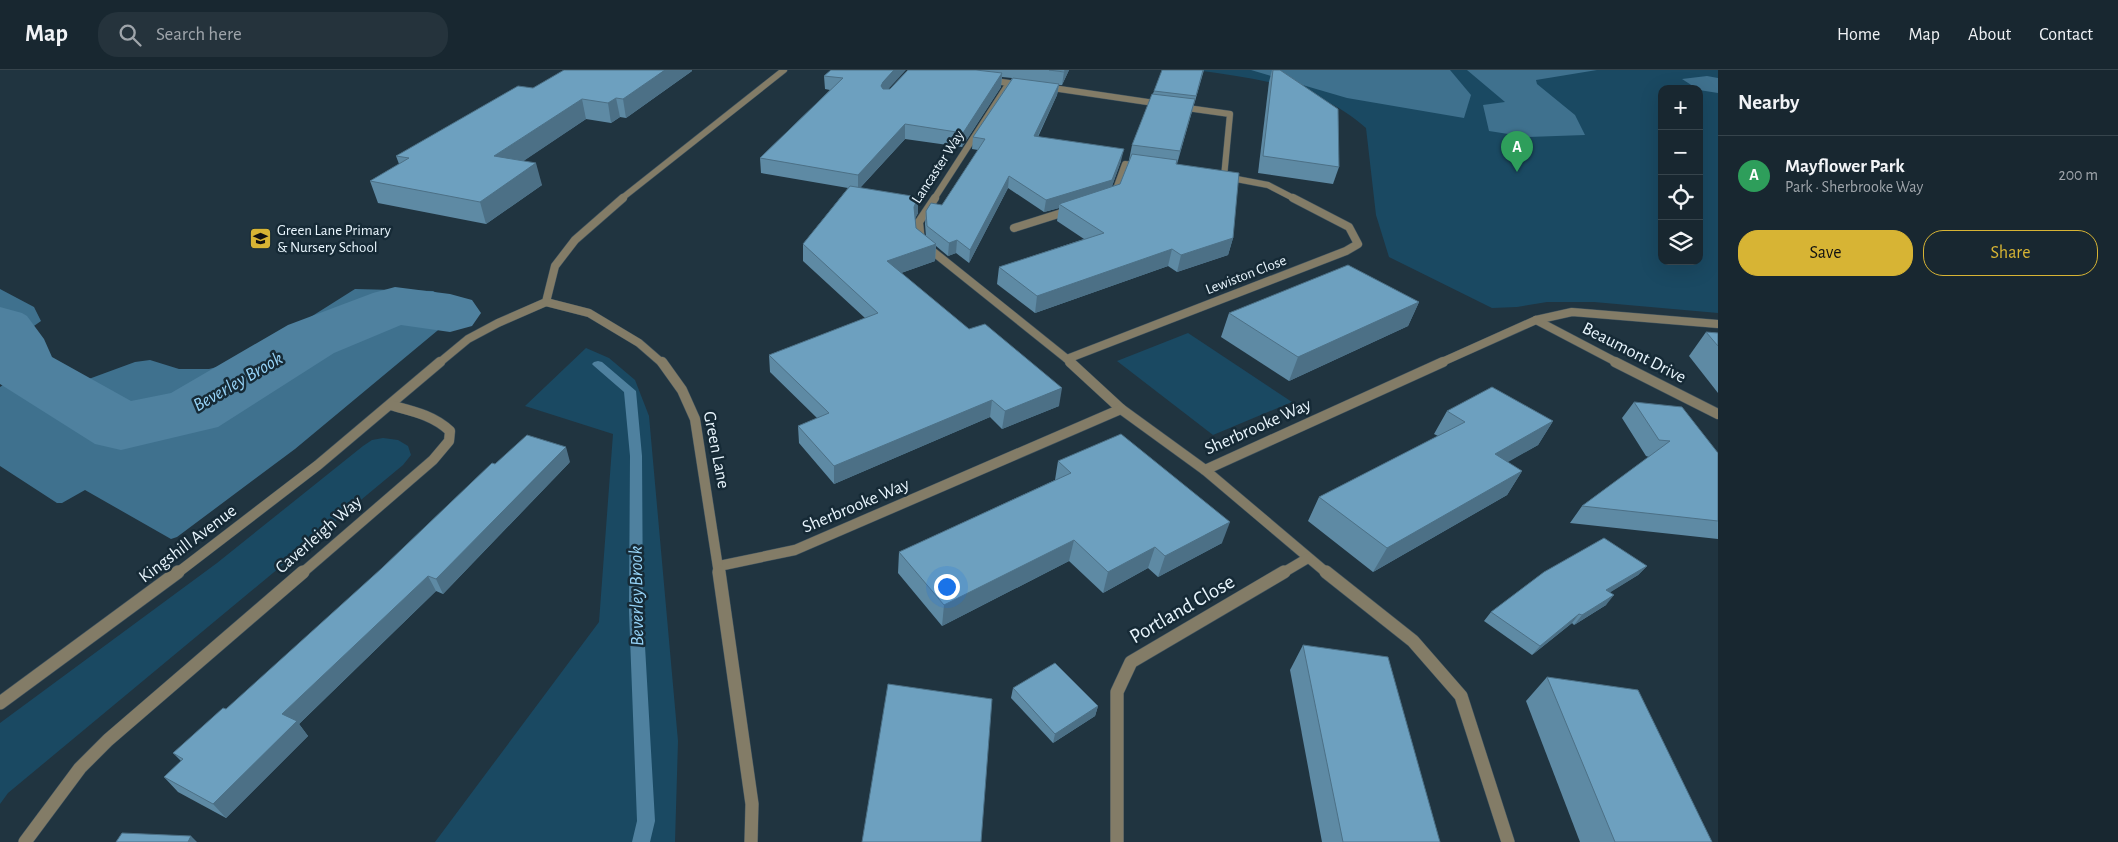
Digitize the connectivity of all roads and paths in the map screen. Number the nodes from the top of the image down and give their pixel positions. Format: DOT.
graph roads {
  1 [pos="784,70"];
  2 [pos="981,79"];
  3 [pos="1009,83"];
  4 [pos="1018,84"];
  5 [pos="1037,86"];
  6 [pos="1152,168"];
  7 [pos="1215,176"];
  8 [pos="1224,177"];
  9 [pos="1105,199"];
  10 [pos="1078,208"];
  11 [pos="1014,228"];
  12 [pos="546,302"];
  13 [pos="1536,320"];
  14 [pos="1718,324"];
  15 [pos="1067,359"];
  16 [pos="390,404"];
  17 [pos="1120,409"];
  18 [pos="1718,414"];
  19 [pos="1205,470"];
  20 [pos="1308,558"];
  21 [pos="719,566"];
  22 [pos="0,703"];
  23 [pos="25,842"];
  24 [pos="751,842"];
  25 [pos="1117,842"];
  26 [pos="1508,842"];
  1 -- 12 [label="street"];
  2 -- 3 [label="street"];
  3 -- 4 [label="street"];
  3 -- 15 [label="street, Lancaster Way"];
  5 -- 8 [label="street"];
  6 -- 9 [label="street"];
  7 -- 8 [label="street, Lewiston Close"];
  8 -- 15 [label="street, Lewiston Close"];
  10 -- 11 [label="street"];
  12 -- 16 [label="street"];
  12 -- 21 [label="street, Green Lane"];
  13 -- 14 [label="street, Sherbrooke Way"];
  13 -- 18 [label="street, Beaumont Drive"];
  13 -- 19 [label="street, Sherbrooke Way"];
  15 -- 17 [label="street"];
  16 -- 22 [label="street, Kingshill Avenue"];
  16 -- 23 [label="street, Caverleigh Way"];
  17 -- 19 [label="street, Sherbrooke Way"];
  17 -- 21 [label="street, Sherbrooke Way"];
  19 -- 20 [label="street"];
  20 -- 25 [label="street, Portland Close"];
  20 -- 26 [label="street"];
  21 -- 24 [label="street, Green Lane"];
}
